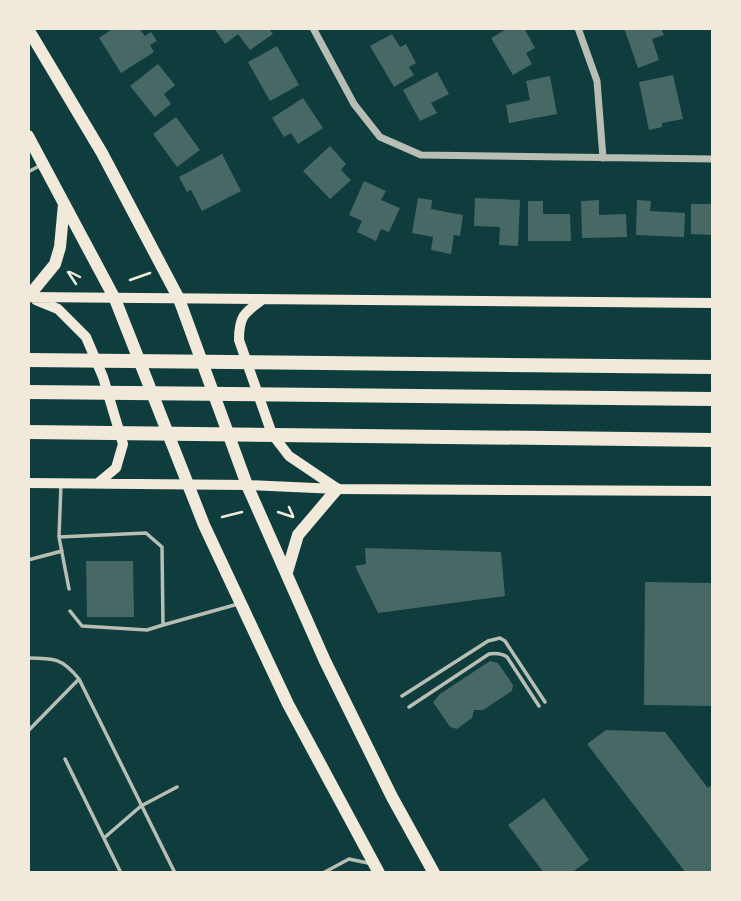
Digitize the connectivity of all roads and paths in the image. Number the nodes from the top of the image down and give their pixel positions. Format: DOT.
graph roads {
  1 [pos="313,28"];
  2 [pos="578,28"];
  3 [pos="28,29"];
  4 [pos="28,136"];
  5 [pos="603,158"];
  6 [pos="713,159"];
  7 [pos="43,164"];
  8 [pos="28,172"];
  9 [pos="64,204"];
  10 [pos="151,273"];
  11 [pos="80,277"];
  12 [pos="130,280"];
  13 [pos="76,284"];
  14 [pos="28,297"];
  15 [pos="115,299"];
  16 [pos="178,299"];
  17 [pos="263,299"];
  18 [pos="713,303"];
  19 [pos="28,360"];
  20 [pos="713,367"];
  21 [pos="34,392"];
  22 [pos="713,399"];
  23 [pos="28,432"];
  24 [pos="713,440"];
  25 [pos="61,482"];
  26 [pos="28,483"];
  27 [pos="98,483"];
  28 [pos="188,485"];
  29 [pos="247,485"];
  30 [pos="337,489"];
  31 [pos="713,491"];
  32 [pos="289,507"];
  33 [pos="242,512"];
  34 [pos="278,512"];
  35 [pos="222,517"];
  36 [pos="59,537"];
  37 [pos="62,551"];
  38 [pos="28,560"];
  39 [pos="287,572"];
  40 [pos="69,589"];
  41 [pos="240,603"];
  42 [pos="70,611"];
  43 [pos="163,625"];
  44 [pos="28,658"];
  45 [pos="79,679"];
  46 [pos="402,696"];
  47 [pos="545,702"];
  48 [pos="409,706"];
  49 [pos="539,706"];
  50 [pos="28,731"];
  51 [pos="65,759"];
  52 [pos="177,787"];
  53 [pos="141,806"];
  54 [pos="104,838"];
  55 [pos="374,870"];
  56 [pos="121,873"];
  57 [pos="175,873"];
  58 [pos="323,873"];
  59 [pos="434,873"];
  1 -- 5 [label="street"];
  2 -- 5 [label="street"];
  3 -- 16 [label="main road"];
  4 -- 7 [label="main road"];
  5 -- 6 [label="street"];
  7 -- 8 [label="lane"];
  7 -- 9 [label="main road"];
  9 -- 14 [label="main road"];
  9 -- 15 [label="main road"];
  10 -- 12 [label="path"];
  11 -- 13 [label="path"];
  14 -- 15 [label="main road"];
  14 -- 27 [label="main road"];
  15 -- 16 [label="main road"];
  15 -- 28 [label="main road"];
  16 -- 17 [label="main road"];
  16 -- 29 [label="main road"];
  17 -- 18 [label="main road"];
  17 -- 30 [label="main road"];
  19 -- 20 [label="highway"];
  21 -- 22 [label="highway"];
  23 -- 24 [label="highway"];
  25 -- 26 [label="main road"];
  25 -- 27 [label="main road"];
  25 -- 36 [label="lane"];
  27 -- 28 [label="main road"];
  28 -- 29 [label="main road"];
  28 -- 41 [label="main road"];
  29 -- 30 [label="main road"];
  29 -- 39 [label="main road"];
  30 -- 31 [label="main road"];
  30 -- 39 [label="main road"];
  32 -- 34 [label="path"];
  33 -- 35 [label="path"];
  36 -- 37 [label="lane"];
  36 -- 43 [label="lane"];
  37 -- 38 [label="lane"];
  37 -- 40 [label="lane"];
  39 -- 59 [label="main road"];
  41 -- 43 [label="lane"];
  41 -- 55 [label="main road"];
  42 -- 43 [label="lane"];
  44 -- 45 [label="lane"];
  45 -- 50 [label="lane"];
  45 -- 53 [label="lane"];
  46 -- 47 [label="lane"];
  48 -- 49 [label="lane"];
  51 -- 54 [label="lane"];
  52 -- 53 [label="lane"];
  53 -- 54 [label="lane"];
  53 -- 57 [label="lane"];
  54 -- 56 [label="lane"];
  55 -- 58 [label="lane"];
}
